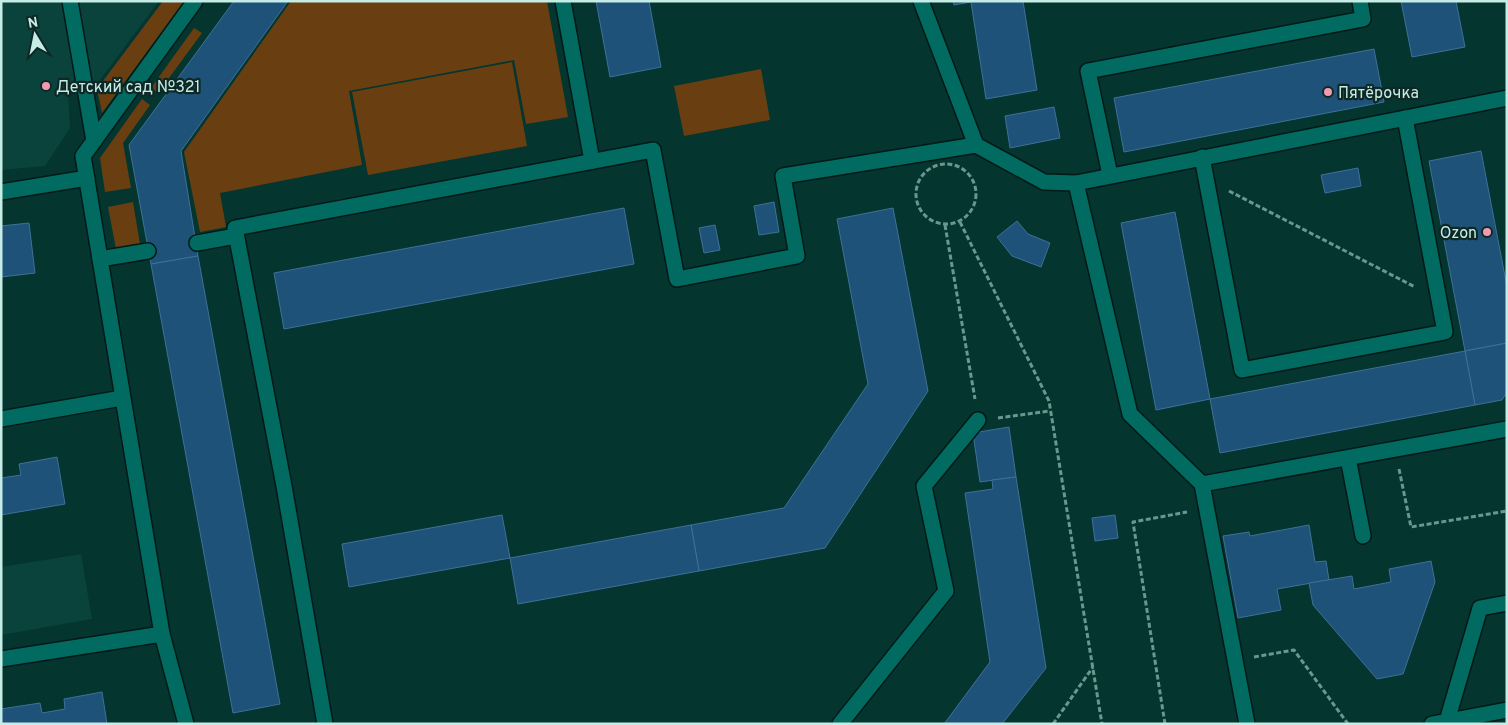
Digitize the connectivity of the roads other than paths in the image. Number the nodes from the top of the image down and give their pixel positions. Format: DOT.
graph roads {
  1 [pos="70,1"];
  2 [pos="195,1"];
  3 [pos="563,1"];
  4 [pos="921,1"];
  5 [pos="1360,1"];
  6 [pos="1507,98"];
  7 [pos="1405,118"];
  8 [pos="94,141"];
  9 [pos="976,145"];
  10 [pos="1202,158"];
  11 [pos="592,161"];
  12 [pos="1110,175"];
  13 [pos="87,178"];
  14 [pos="1076,183"];
  15 [pos="1,192"];
  16 [pos="236,236"];
  17 [pos="197,243"];
  18 [pos="148,251"];
  19 [pos="100,259"];
  20 [pos="122,398"];
  21 [pos="1,419"];
  22 [pos="978,420"];
  23 [pos="1507,429"];
  24 [pos="1348,458"];
  25 [pos="1202,484"];
  26 [pos="1363,536"];
  27 [pos="1507,603"];
  28 [pos="162,634"];
  29 [pos="1,659"];
  30 [pos="1507,710"];
  31 [pos="1439,722"];
  32 [pos="186,724"];
  33 [pos="325,724"];
  34 [pos="840,724"];
  35 [pos="1246,724"];
  1 -- 8 [label="lane"];
  2 -- 8 [label="lane"];
  3 -- 11 [label="lane"];
  4 -- 9 [label="lane"];
  5 -- 12 [label="lane"];
  6 -- 7 [label="lane"];
  7 -- 10 [label="lane"];
  7 -- 10 [label="lane"];
  8 -- 13 [label="lane"];
  9 -- 11 [label="lane"];
  9 -- 14 [label="lane"];
  10 -- 12 [label="lane"];
  11 -- 16 [label="lane"];
  12 -- 14 [label="lane"];
  13 -- 15 [label="lane"];
  13 -- 19 [label="lane"];
  14 -- 25 [label="lane"];
  16 -- 17 [label="lane"];
  16 -- 33 [label="lane"];
  18 -- 19 [label="lane"];
  19 -- 20 [label="lane"];
  20 -- 21 [label="lane"];
  20 -- 28 [label="lane"];
  22 -- 34 [label="lane"];
  23 -- 24 [label="lane"];
  24 -- 25 [label="lane"];
  24 -- 26 [label="lane"];
  25 -- 35 [label="lane"];
  27 -- 31 [label="lane"];
  28 -- 29 [label="lane"];
  28 -- 32 [label="lane"];
  30 -- 31 [label="lane"];
}
